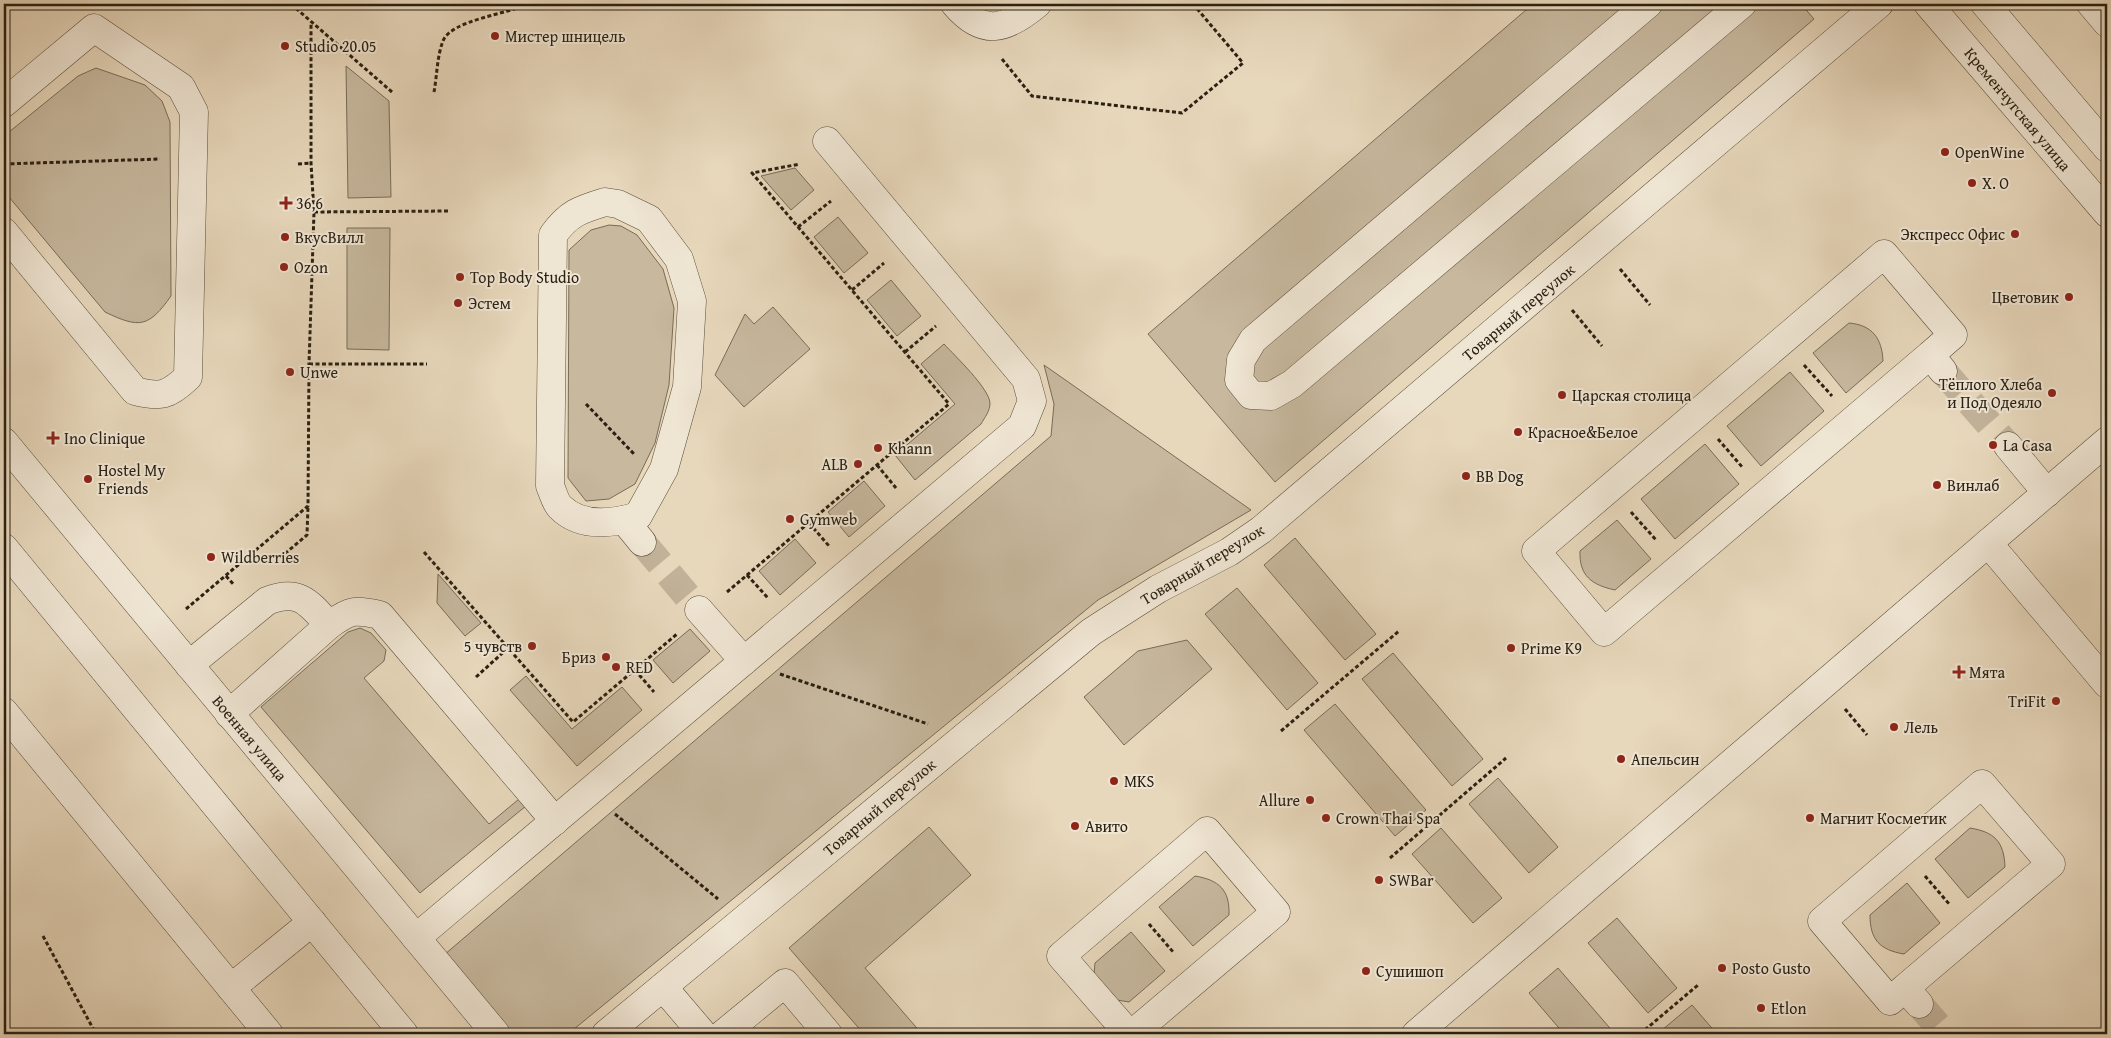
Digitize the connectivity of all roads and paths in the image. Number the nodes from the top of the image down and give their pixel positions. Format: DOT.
graph roads {
  1 [pos="290,4"];
  2 [pos="528,4"];
  3 [pos="1037,4"];
  4 [pos="1193,4"];
  5 [pos="1648,4"];
  6 [pos="1742,4"];
  7 [pos="1879,4"];
  8 [pos="1928,4"];
  9 [pos="1985,4"];
  10 [pos="2091,4"];
  11 [pos="960,11"];
  12 [pos="311,22"];
  13 [pos="2107,23"];
  14 [pos="392,92"];
  15 [pos="434,92"];
  16 [pos="4,103"];
  17 [pos="827,141"];
  18 [pos="2107,148"];
  19 [pos="193,158"];
  20 [pos="311,163"];
  21 [pos="4,164"];
  22 [pos="298,164"];
  23 [pos="800,164"];
  24 [pos="831,201"];
  25 [pos="448,211"];
  26 [pos="314,212"];
  27 [pos="2107,213"];
  28 [pos="798,227"];
  29 [pos="4,232"];
  30 [pos="884,263"];
  31 [pos="1615,263"];
  32 [pos="852,290"];
  33 [pos="1567,305"];
  34 [pos="1650,305"];
  35 [pos="936,326"];
  36 [pos="1783,340"];
  37 [pos="1602,346"];
  38 [pos="905,352"];
  39 [pos="309,364"];
  40 [pos="427,364"];
  41 [pos="551,368"];
  42 [pos="1696,414"];
  43 [pos="1853,421"];
  44 [pos="2107,441"];
  45 [pos="4,442"];
  46 [pos="2008,446"];
  47 [pos="877,465"];
  48 [pos="659,480"];
  49 [pos="1610,487"];
  50 [pos="899,491"];
  51 [pos="2047,493"];
  52 [pos="1766,494"];
  53 [pos="624,520"];
  54 [pos="809,523"];
  55 [pos="642,542"];
  56 [pos="1988,543"];
  57 [pos="4,548"];
  58 [pos="832,549"];
  59 [pos="424,552"];
  60 [pos="1680,568"];
  61 [pos="747,575"];
  62 [pos="770,601"];
  63 [pos="700,612"];
  64 [pos="179,616"];
  65 [pos="329,626"];
  66 [pos="1399,631"];
  67 [pos="508,648"];
  68 [pos="744,661"];
  69 [pos="188,665"];
  70 [pos="635,670"];
  71 [pos="475,677"];
  72 [pos="2107,684"];
  73 [pos="657,696"];
  74 [pos="1844,709"];
  75 [pos="4,712"];
  76 [pos="229,714"];
  77 [pos="1281,731"];
  78 [pos="965,736"];
  79 [pos="1867,736"];
  80 [pos="1506,758"];
  81 [pos="589,793"];
  82 [pos="556,821"];
  83 [pos="1904,851"];
  84 [pos="1390,858"];
  85 [pos="1127,899"];
  86 [pos="744,920"];
  87 [pos="312,922"];
  88 [pos="1972,931"];
  89 [pos="43,936"];
  90 [pos="416,938"];
  91 [pos="1197,979"];
  92 [pos="1698,985"];
  93 [pos="663,987"];
  94 [pos="231,988"];
  95 [pos="96,1034"];
  96 [pos="269,1034"];
  97 [pos="404,1034"];
  98 [pos="496,1034"];
  99 [pos="606,1034"];
  100 [pos="703,1034"];
  101 [pos="723,1034"];
  102 [pos="828,1034"];
  103 [pos="1131,1034"];
  104 [pos="1416,1034"];
  105 [pos="1640,1034"];
  1 -- 12 [label="path"];
  2 -- 15 [label="path"];
  3 -- 11 [label="street"];
  4 -- 11 [label="path"];
  5 -- 6 [label="street"];
  7 -- 78 [label="street, Товарный переулок"];
  8 -- 27 [label="street, Кременчугская улица"];
  9 -- 18 [label="street"];
  10 -- 13 [label="street"];
  12 -- 14 [label="path"];
  12 -- 20 [label="path"];
  16 -- 19 [label="street"];
  17 -- 68 [label="street"];
  19 -- 21 [label="path"];
  19 -- 29 [label="street"];
  20 -- 22 [label="path"];
  20 -- 26 [label="path"];
  23 -- 28 [label="path"];
  24 -- 28 [label="path"];
  25 -- 26 [label="path"];
  26 -- 39 [label="path"];
  28 -- 32 [label="path"];
  30 -- 32 [label="path"];
  31 -- 34 [label="path"];
  32 -- 38 [label="path"];
  33 -- 37 [label="path"];
  35 -- 38 [label="path"];
  36 -- 42 [label="street"];
  36 -- 43 [label="path"];
  36 -- 43 [label="street"];
  38 -- 47 [label="path"];
  39 -- 40 [label="path"];
  39 -- 64 [label="path"];
  41 -- 48 [label="path"];
  41 -- 48 [label="street"];
  41 -- 53 [label="street"];
  42 -- 49 [label="street"];
  42 -- 52 [label="path"];
  43 -- 52 [label="street"];
  44 -- 51 [label="street"];
  45 -- 69 [label="street, Военная улица"];
  46 -- 51 [label="street"];
  47 -- 50 [label="path"];
  47 -- 54 [label="path"];
  48 -- 53 [label="street"];
  49 -- 60 [label="path"];
  49 -- 60 [label="street"];
  51 -- 56 [label="street"];
  52 -- 60 [label="street"];
  53 -- 55 [label="street"];
  54 -- 58 [label="path"];
  54 -- 61 [label="path"];
  56 -- 72 [label="street"];
  56 -- 104 [label="street"];
  57 -- 87 [label="street"];
  59 -- 67 [label="path"];
  61 -- 62 [label="path"];
  61 -- 63 [label="path"];
  63 -- 68 [label="street"];
  63 -- 70 [label="path"];
  65 -- 69 [label="street"];
  65 -- 76 [label="street"];
  65 -- 82 [label="street"];
  66 -- 77 [label="path"];
  67 -- 70 [label="path"];
  67 -- 71 [label="path"];
  68 -- 78 [label="path"];
  68 -- 81 [label="street"];
  69 -- 76 [label="street, Военная улица"];
  70 -- 73 [label="path"];
  74 -- 79 [label="path"];
  75 -- 94 [label="street"];
  76 -- 90 [label="street, Военная улица"];
  78 -- 86 [label="street, Товарный переулок"];
  80 -- 84 [label="path"];
  81 -- 82 [label="street"];
  81 -- 86 [label="path"];
  82 -- 90 [label="street"];
  83 -- 88 [label="path"];
  83 -- 88 [label="street"];
  83 -- 88 [label="street"];
  85 -- 91 [label="path"];
  85 -- 91 [label="street"];
  85 -- 103 [label="street"];
  86 -- 93 [label="street, Товарный переулок"];
  87 -- 94 [label="street"];
  87 -- 97 [label="street"];
  89 -- 95 [label="path"];
  90 -- 98 [label="street, Военная улица"];
  91 -- 103 [label="street"];
  92 -- 105 [label="path"];
  93 -- 99 [label="street, Товарный переулок"];
  93 -- 100 [label="street"];
  94 -- 96 [label="street"];
  101 -- 102 [label="street"];
}
